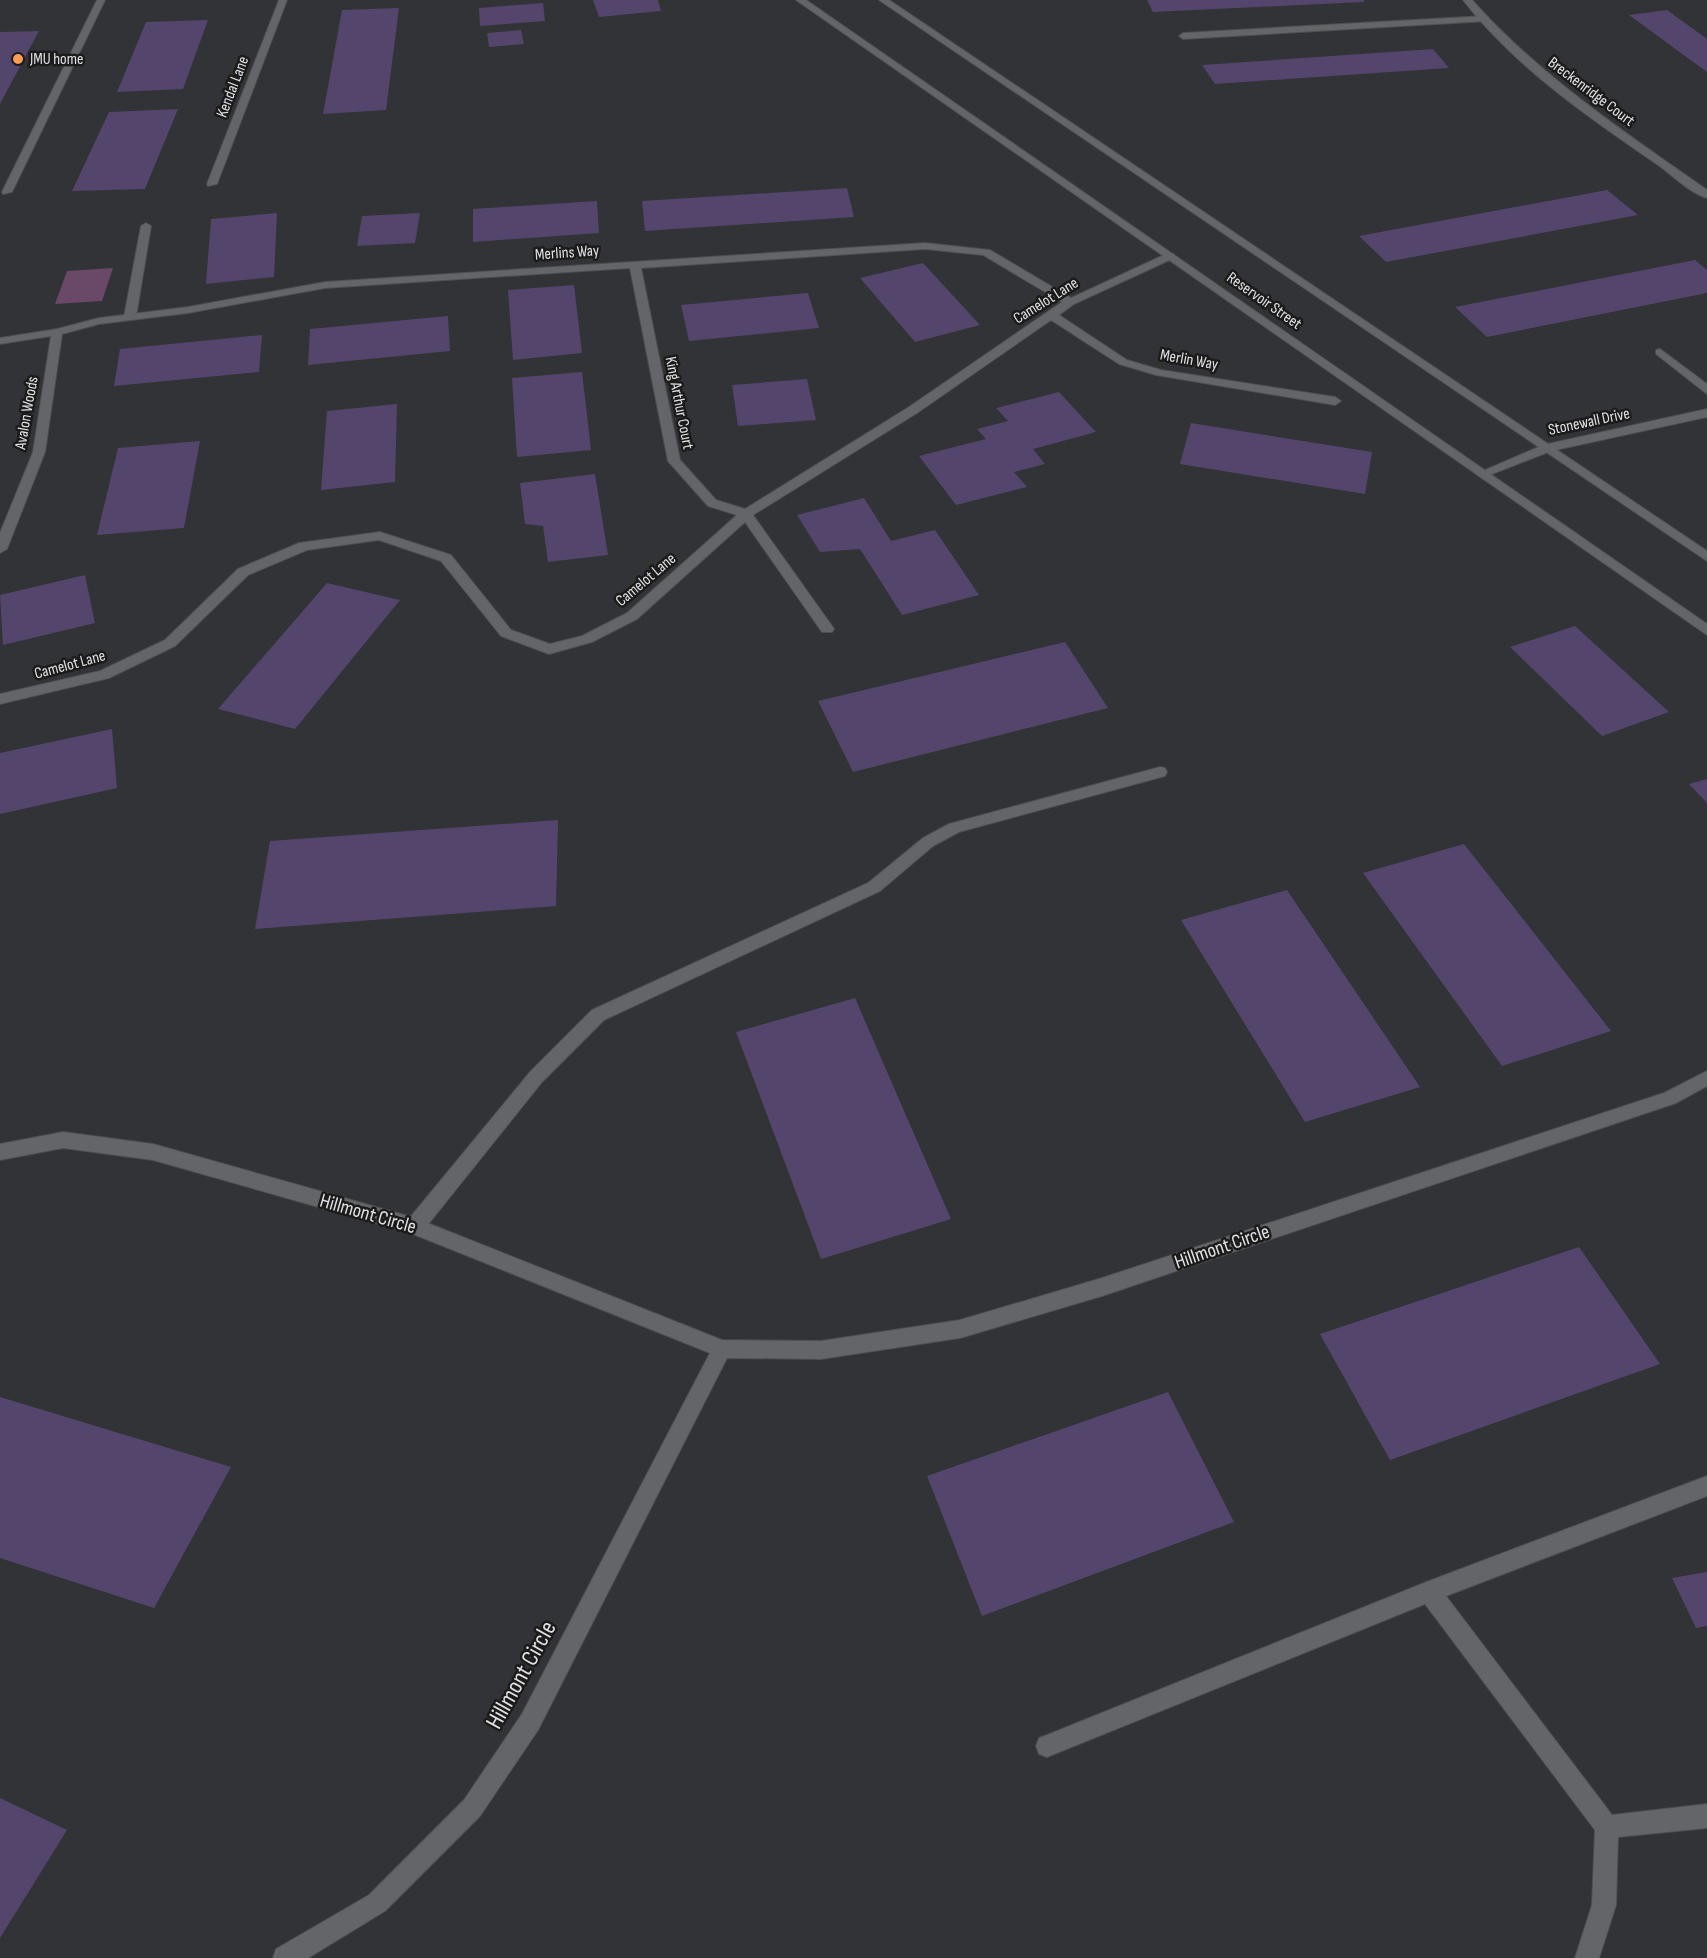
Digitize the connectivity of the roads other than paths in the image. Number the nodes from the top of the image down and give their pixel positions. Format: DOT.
graph roads {
  1 [pos="100,0"];
  2 [pos="283,0"];
  3 [pos="800,0"];
  4 [pos="883,0"];
  5 [pos="1467,0"];
  6 [pos="1485,19"];
  7 [pos="1183,36"];
  8 [pos="212,184"];
  9 [pos="7,192"];
  10 [pos="1707,195"];
  11 [pos="146,226"];
  12 [pos="1170,256"];
  13 [pos="635,265"];
  14 [pos="1070,302"];
  15 [pos="1051,315"];
  16 [pos="130,317"];
  17 [pos="57,332"];
  18 [pos="0,341"];
  19 [pos="1660,352"];
  20 [pos="1707,390"];
  21 [pos="1335,401"];
  22 [pos="1707,413"];
  23 [pos="1547,448"];
  24 [pos="1482,474"];
  25 [pos="746,514"];
  26 [pos="0,549"];
  27 [pos="1707,556"];
  28 [pos="827,628"];
  29 [pos="1707,631"];
  30 [pos="0,699"];
  31 [pos="1160,772"];
  32 [pos="1707,1078"];
  33 [pos="0,1152"];
  34 [pos="415,1226"];
  35 [pos="722,1349"];
  36 [pos="1707,1486"];
  37 [pos="1429,1592"];
  38 [pos="1047,1746"];
  39 [pos="1707,1816"];
  40 [pos="1607,1827"];
  41 [pos="285,1958"];
  42 [pos="1587,1958"];
  1 -- 9 [label="street"];
  2 -- 8 [label="street, Kendal Lane"];
  3 -- 12 [label="street, Reservoir Street"];
  4 -- 23 [label="street, Reservoir Street"];
  5 -- 6 [label="street, Breckenridge Court"];
  6 -- 7 [label="street"];
  6 -- 10 [label="street, Breckenridge Court"];
  11 -- 16 [label="street"];
  12 -- 14 [label="street, Camelot Lane"];
  12 -- 24 [label="street, Reservoir Street"];
  13 -- 14 [label="street, Merlins Way"];
  13 -- 16 [label="street, Merlins Way"];
  13 -- 25 [label="street, King Arthur Court"];
  14 -- 15 [label="street, Camelot Lane"];
  15 -- 21 [label="street, Merlin Way"];
  15 -- 25 [label="street, Camelot Lane"];
  16 -- 17 [label="street, Merlins Way"];
  17 -- 18 [label="street"];
  17 -- 26 [label="street, Avalon Woods"];
  19 -- 20 [label="street"];
  22 -- 23 [label="street, Stonewall Drive"];
  23 -- 24 [label="street, Stonewall Drive"];
  23 -- 27 [label="street, Reservoir Street"];
  24 -- 29 [label="street, Reservoir Street"];
  25 -- 28 [label="street"];
  25 -- 30 [label="street, Camelot Lane"];
  31 -- 34 [label="street"];
  32 -- 35 [label="street, Hillmont Circle"];
  33 -- 34 [label="street, Hillmont Circle"];
  34 -- 35 [label="street, Hillmont Circle"];
  35 -- 41 [label="street, Hillmont Circle"];
  36 -- 37 [label="street"];
  37 -- 38 [label="street"];
  37 -- 40 [label="street"];
  39 -- 40 [label="street"];
  40 -- 42 [label="street"];
}
